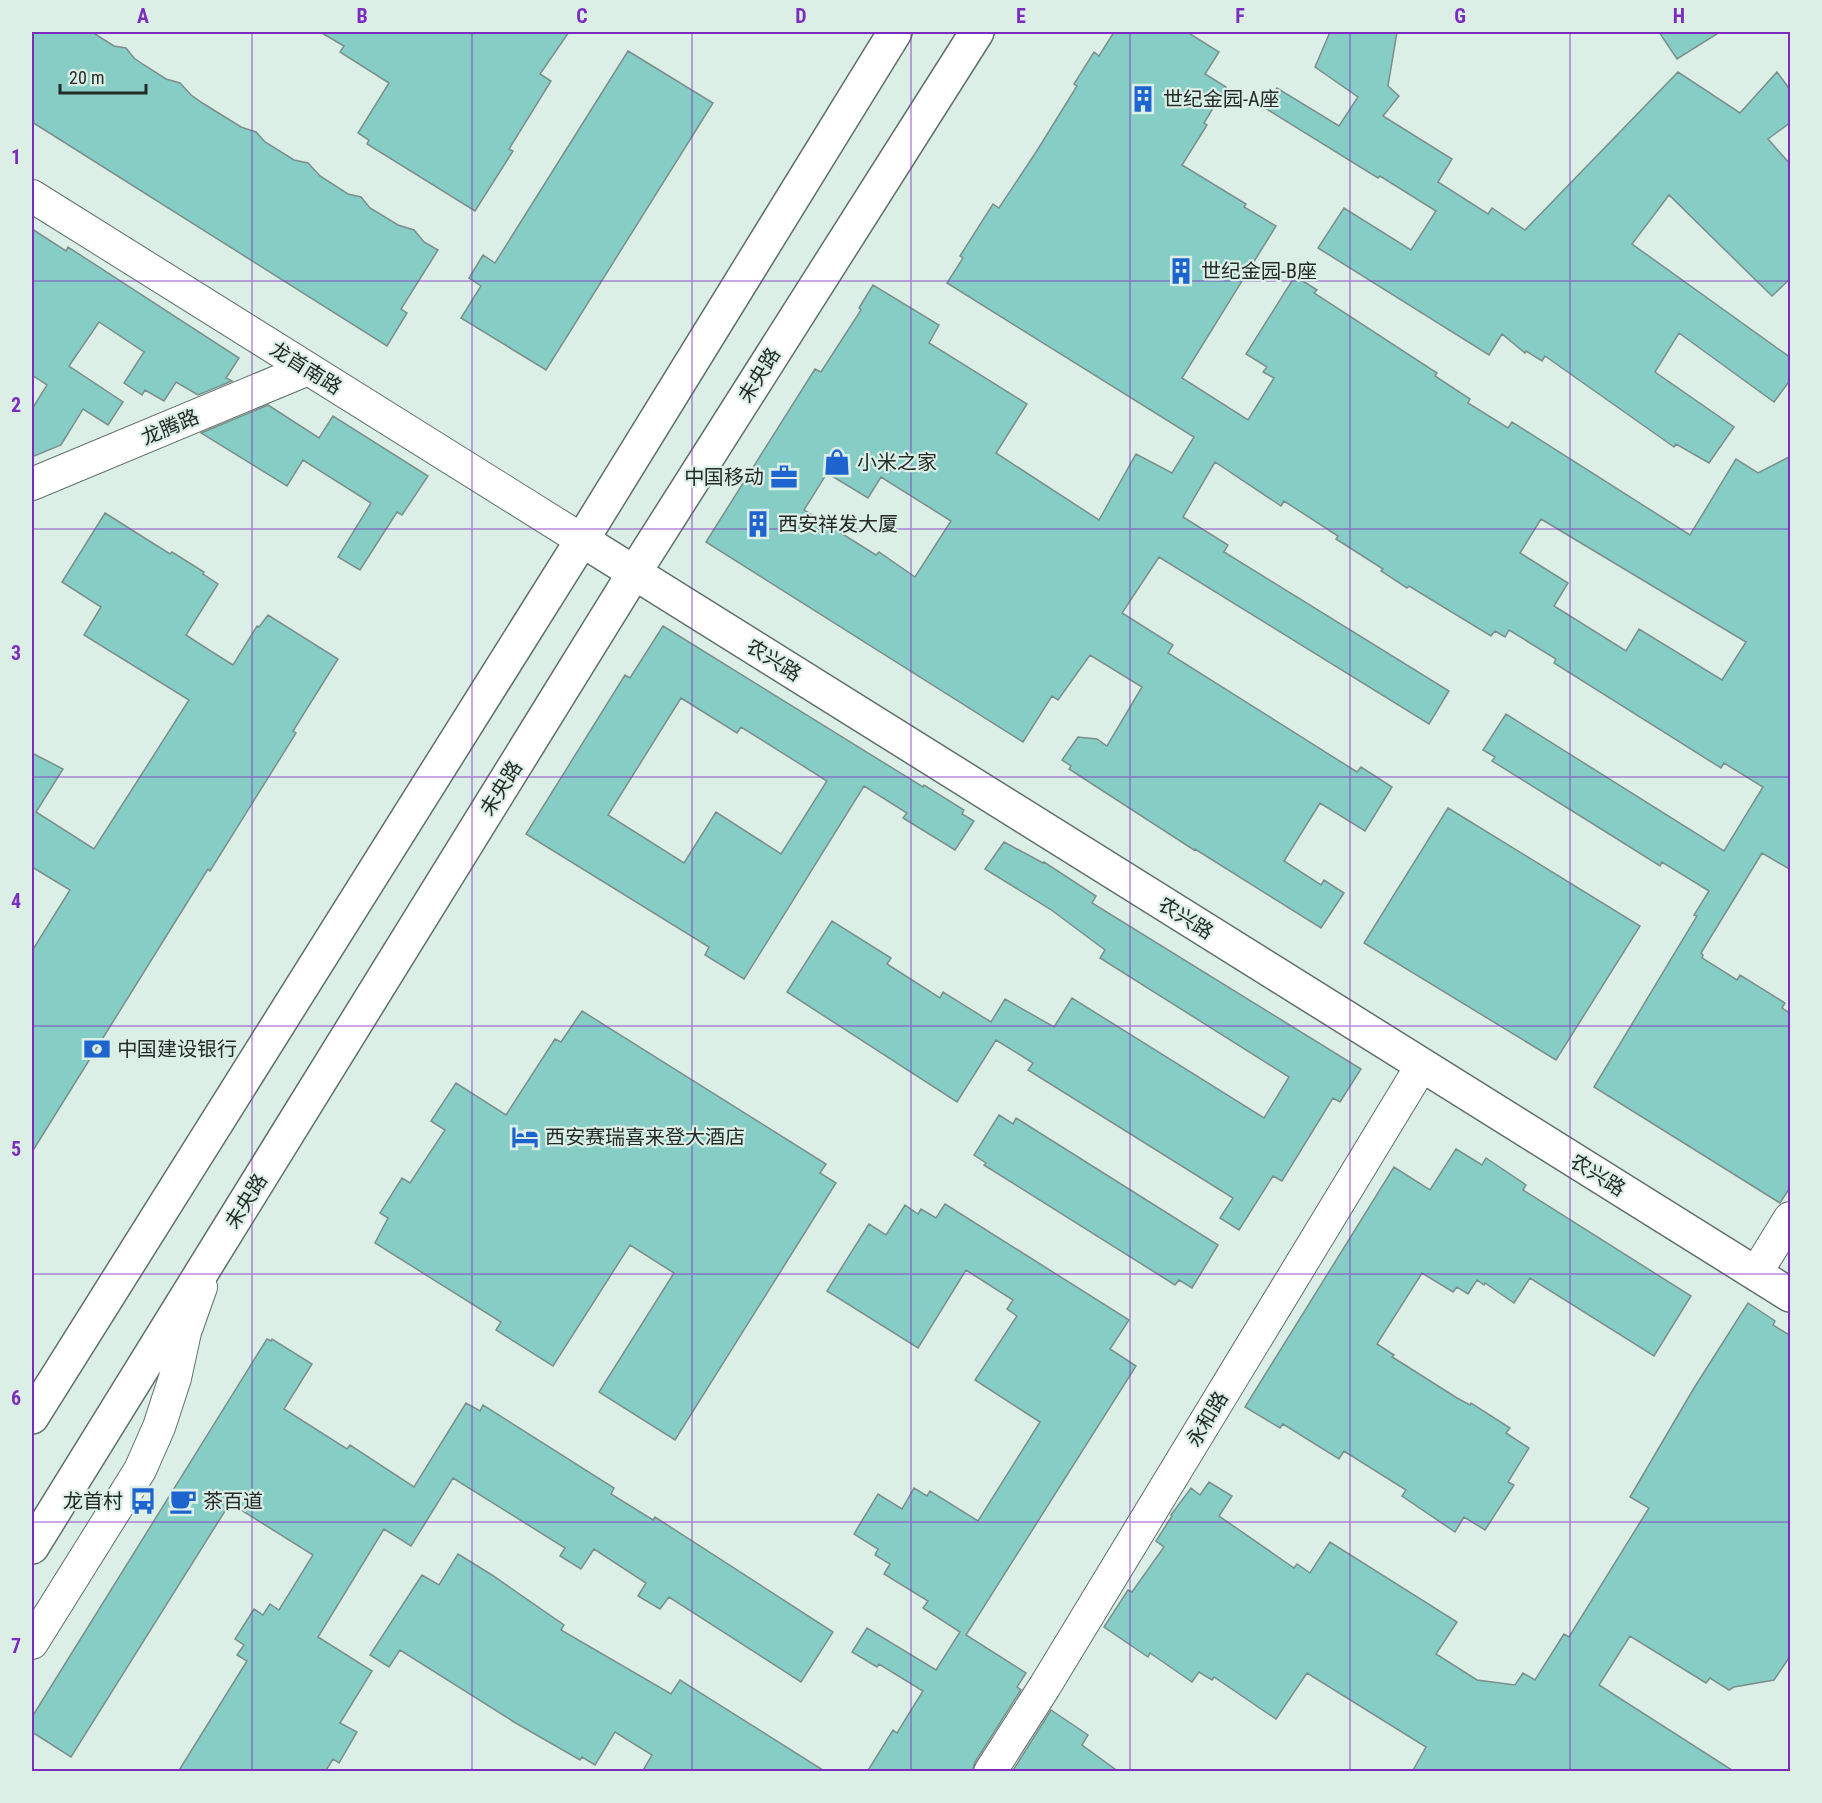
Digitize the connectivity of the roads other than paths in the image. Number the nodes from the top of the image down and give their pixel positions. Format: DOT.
graph roads {
  1 [pos="895,32"];
  2 [pos="977,32"];
  3 [pos="32,196"];
  4 [pos="308,369"];
  5 [pos="32,484"];
  6 [pos="582,540"];
  7 [pos="634,573"];
  8 [pos="1422,1065"];
  9 [pos="1791,1218"];
  10 [pos="217,1249"];
  11 [pos="1756,1273"];
  12 [pos="1791,1295"];
  13 [pos="32,1417"];
  14 [pos="32,1547"];
  15 [pos="32,1643"];
  16 [pos="990,1772"];
  1 -- 6 [label="main road"];
  2 -- 7 [label="main road, 未央路"];
  3 -- 4 [label="street, 龙首南路"];
  4 -- 5 [label="street, 龙腾路"];
  4 -- 6 [label="street, 龙首南路"];
  6 -- 7 [label="main road, 农兴路"];
  6 -- 13 [label="main road"];
  7 -- 8 [label="main road, 农兴路"];
  7 -- 10 [label="main road, 未央路"];
  8 -- 11 [label="main road, 农兴路"];
  8 -- 16 [label="street, 永和路"];
  9 -- 11 [label="street"];
  10 -- 14 [label="main road, 未央路"];
  10 -- 15 [label="street"];
  11 -- 12 [label="main road, 农兴路"];
}
